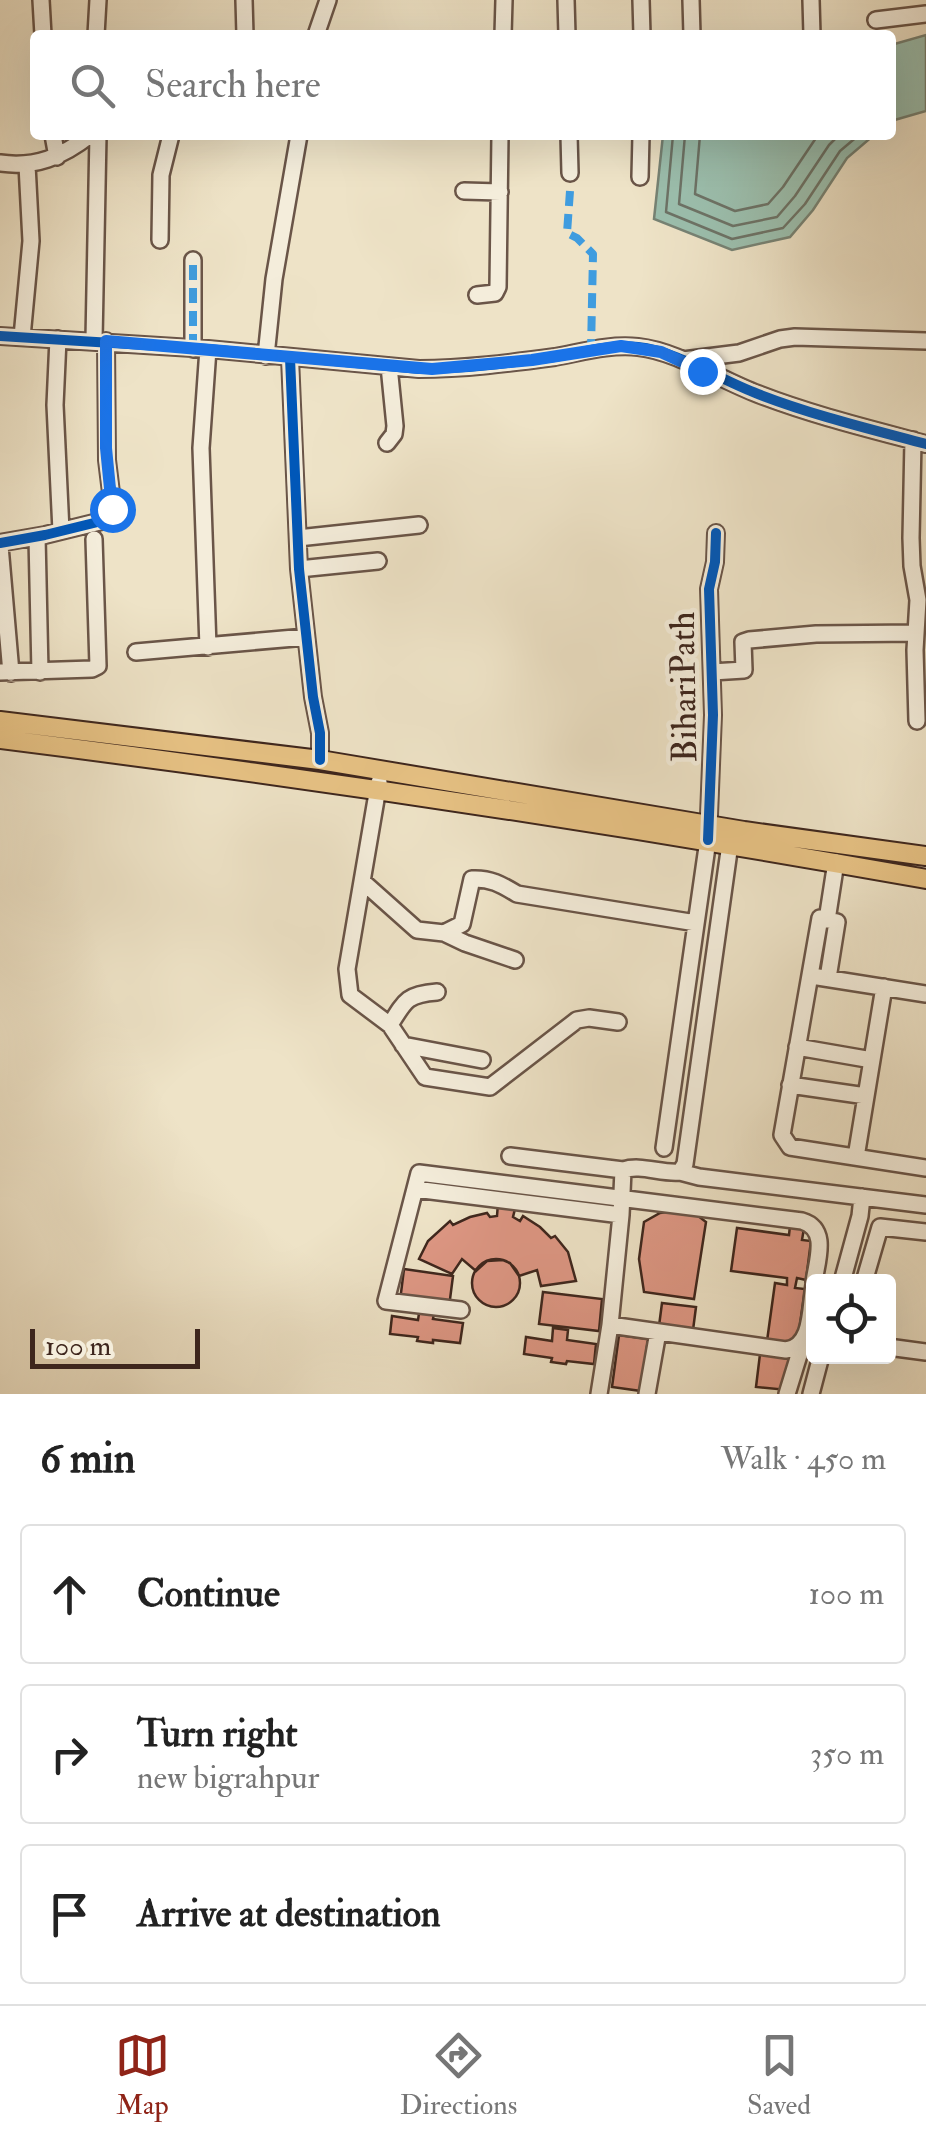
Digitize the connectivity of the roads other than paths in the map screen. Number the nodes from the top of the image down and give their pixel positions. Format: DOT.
graph roads {
  1 [pos="40,0"];
  2 [pos="98,0"];
  3 [pos="244,0"];
  4 [pos="328,0"];
  5 [pos="504,0"];
  6 [pos="566,0"];
  7 [pos="641,0"];
  8 [pos="691,0"];
  9 [pos="810,0"];
  10 [pos="926,14"];
  11 [pos="876,20"];
  12 [pos="43,30"];
  13 [pos="96,30"];
  14 [pos="245,30"];
  15 [pos="318,30"];
  16 [pos="504,30"];
  17 [pos="567,30"];
  18 [pos="642,30"];
  19 [pos="692,30"];
  20 [pos="812,30"];
  21 [pos="54,140"];
  22 [pos="82,140"];
  23 [pos="98,140"];
  24 [pos="169,140"];
  25 [pos="298,140"];
  26 [pos="500,140"];
  27 [pos="569,140"];
  28 [pos="641,140"];
  29 [pos="57,156"];
  30 [pos="0,163"];
  31 [pos="27,165"];
  32 [pos="570,173"];
  33 [pos="640,177"];
  34 [pos="464,191"];
  35 [pos="500,192"];
  36 [pos="160,240"];
  37 [pos="193,260"];
  38 [pos="476,295"];
  39 [pos="0,336"];
  40 [pos="22,337"];
  41 [pos="58,338"];
  42 [pos="100,341"];
  43 [pos="926,341"];
  44 [pos="200,349"];
  45 [pos="266,356"];
  46 [pos="290,358"];
  47 [pos="682,360"];
  48 [pos="390,366"];
  49 [pos="919,442"];
  50 [pos="387,444"];
  51 [pos="419,525"];
  52 [pos="61,531"];
  53 [pos="716,534"];
  54 [pos="37,537"];
  55 [pos="298,538"];
  56 [pos="94,540"];
  57 [pos="0,545"];
  58 [pos="378,561"];
  59 [pos="299,570"];
  60 [pos="916,633"];
  61 [pos="306,637"];
  62 [pos="208,647"];
  63 [pos="136,652"];
  64 [pos="5,672"];
  65 [pos="40,672"];
  66 [pos="712,672"];
  67 [pos="0,721"];
  68 [pos="917,721"];
  69 [pos="0,739"];
  70 [pos="74,739"];
  71 [pos="270,754"];
  72 [pos="320,760"];
  73 [pos="267,774"];
  74 [pos="380,780"];
  75 [pos="709,832"];
  76 [pos="730,844"];
  77 [pos="926,856"];
  78 [pos="836,862"];
  79 [pos="926,879"];
  80 [pos="362,881"];
  81 [pos="827,920"];
  82 [pos="696,923"];
  83 [pos="444,933"];
  84 [pos="514,960"];
  85 [pos="808,976"];
  86 [pos="828,978"];
  87 [pos="884,987"];
  88 [pos="437,992"];
  89 [pos="926,994"];
  90 [pos="618,1022"];
  91 [pos="390,1025"];
  92 [pos="404,1045"];
  93 [pos="797,1047"];
  94 [pos="482,1060"];
  95 [pos="872,1060"];
  96 [pos="790,1086"];
  97 [pos="866,1096"];
  98 [pos="664,1148"];
  99 [pos="510,1156"];
  100 [pos="856,1157"];
  101 [pos="926,1168"];
  102 [pos="623,1170"];
  103 [pos="680,1172"];
  104 [pos="862,1198"];
  105 [pos="926,1206"];
  106 [pos="622,1207"];
  107 [pos="926,1232"];
  108 [pos="815,1274"];
  109 [pos="844,1274"];
  110 [pos="866,1274"];
  111 [pos="461,1310"];
  112 [pos="610,1326"];
  113 [pos="806,1330"];
  114 [pos="658,1332"];
  115 [pos="804,1342"];
  116 [pos="896,1348"];
  117 [pos="926,1352"];
  118 [pos="819,1364"];
  119 [pos="599,1394"];
  120 [pos="647,1394"];
  121 [pos="787,1394"];
  122 [pos="810,1394"];
  1 -- 12 [label="street"];
  2 -- 13 [label="street"];
  3 -- 14 [label="street"];
  4 -- 15 [label="street"];
  5 -- 16 [label="street"];
  6 -- 17 [label="street"];
  7 -- 18 [label="street"];
  8 -- 19 [label="street"];
  9 -- 20 [label="street"];
  10 -- 11 [label="street"];
  21 -- 29 [label="street"];
  22 -- 29 [label="street"];
  23 -- 42 [label="street"];
  24 -- 36 [label="street"];
  25 -- 45 [label="street"];
  26 -- 35 [label="street"];
  27 -- 32 [label="street"];
  28 -- 33 [label="street"];
  29 -- 31 [label="street"];
  30 -- 31 [label="street"];
  31 -- 40 [label="street"];
  34 -- 35 [label="street"];
  35 -- 38 [label="street"];
  37 -- 44 [label="street"];
  39 -- 40 [label="street"];
  40 -- 41 [label="street"];
  41 -- 42 [label="street"];
  41 -- 52 [label="street"];
  42 -- 44 [label="street"];
  42 -- 52 [label="street"];
  43 -- 47 [label="street"];
  44 -- 45 [label="street"];
  44 -- 62 [label="street"];
  45 -- 46 [label="street"];
  46 -- 48 [label="street"];
  46 -- 55 [label="street"];
  47 -- 48 [label="street"];
  47 -- 49 [label="street"];
  48 -- 50 [label="street"];
  49 -- 60 [label="street"];
  51 -- 55 [label="street"];
  52 -- 54 [label="street"];
  53 -- 66 [label="street, BihariPath"];
  54 -- 57 [label="street"];
  54 -- 65 [label="street"];
  55 -- 59 [label="street"];
  56 -- 65 [label="street"];
  57 -- 64 [label="street"];
  58 -- 59 [label="street"];
  59 -- 61 [label="street"];
  60 -- 66 [label="street"];
  60 -- 68 [label="street"];
  61 -- 62 [label="street"];
  61 -- 72 [label="street"];
  62 -- 63 [label="street"];
  64 -- 65 [label="street"];
  66 -- 75 [label="street, BihariPath"];
  67 -- 70 [label="main road"];
  69 -- 70 [label="main road"];
  70 -- 71 [label="main road"];
  70 -- 73 [label="main road"];
  71 -- 72 [label="main road"];
  71 -- 73 [label="main road"];
  72 -- 74 [label="main road"];
  73 -- 74 [label="main road"];
  74 -- 75 [label="main road"];
  74 -- 80 [label="street"];
  75 -- 76 [label="main road"];
  75 -- 77 [label="main road"];
  75 -- 82 [label="street, BihariPath"];
  76 -- 78 [label="main road"];
  76 -- 103 [label="street"];
  78 -- 79 [label="main road"];
  78 -- 81 [label="street"];
  80 -- 83 [label="street"];
  80 -- 91 [label="street"];
  81 -- 85 [label="street"];
  81 -- 86 [label="street"];
  82 -- 83 [label="street"];
  82 -- 98 [label="street, BihariPath"];
  83 -- 84 [label="street"];
  85 -- 86 [label="street"];
  85 -- 93 [label="street"];
  86 -- 87 [label="street"];
  87 -- 89 [label="street"];
  87 -- 95 [label="street"];
  88 -- 91 [label="street"];
  90 -- 92 [label="street"];
  91 -- 92 [label="street"];
  92 -- 94 [label="street"];
  93 -- 95 [label="street"];
  93 -- 96 [label="street"];
  95 -- 97 [label="street"];
  96 -- 97 [label="street"];
  96 -- 100 [label="street"];
  97 -- 100 [label="street"];
  99 -- 102 [label="street"];
  100 -- 101 [label="street"];
  102 -- 103 [label="street"];
  102 -- 106 [label="street"];
  103 -- 104 [label="street"];
  104 -- 105 [label="street"];
  104 -- 109 [label="street"];
  106 -- 108 [label="street"];
  106 -- 111 [label="street"];
  106 -- 112 [label="street"];
  107 -- 110 [label="street"];
  112 -- 114 [label="street"];
  112 -- 119 [label="street"];
  113 -- 115 [label="street"];
  114 -- 115 [label="street"];
  114 -- 120 [label="street"];
  115 -- 121 [label="street"];
  116 -- 117 [label="street"];
  118 -- 122 [label="street"];
}
